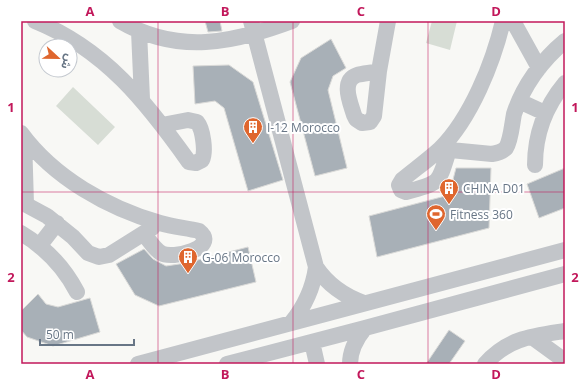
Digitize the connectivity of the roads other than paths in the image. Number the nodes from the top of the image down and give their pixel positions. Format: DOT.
graph roads {
  1 [pos="35,21"];
  2 [pos="120,21"];
  3 [pos="292,21"];
  4 [pos="377,21"];
  5 [pos="388,21"];
  6 [pos="503,21"];
  7 [pos="513,21"];
  8 [pos="252,27"];
  9 [pos="139,31"];
  10 [pos="385,37"];
  11 [pos="565,41"];
  12 [pos="539,68"];
  13 [pos="379,72"];
  14 [pos="565,83"];
  15 [pos="142,99"];
  16 [pos="519,101"];
  17 [pos="545,113"];
  18 [pos="162,124"];
  19 [pos="23,135"];
  20 [pos="535,165"];
  21 [pos="23,203"];
  22 [pos="57,223"];
  23 [pos="160,223"];
  24 [pos="21,233"];
  25 [pos="144,234"];
  26 [pos="40,245"];
  27 [pos="565,250"];
  28 [pos="316,267"];
  29 [pos="565,274"];
  30 [pos="77,292"];
  31 [pos="364,303"];
  32 [pos="291,323"];
  33 [pos="365,328"];
  34 [pos="565,331"];
  35 [pos="532,336"];
  36 [pos="312,342"];
  37 [pos="269,359"];
  38 [pos="154,361"];
  39 [pos="565,361"];
  40 [pos="138,364"];
  41 [pos="227,364"];
  42 [pos="317,364"];
  43 [pos="350,364"];
  44 [pos="485,364"];
  1 -- 15 [label="street"];
  2 -- 9 [label="street"];
  3 -- 8 [label="street"];
  4 -- 10 [label="street"];
  5 -- 10 [label="street"];
  6 -- 16 [label="street"];
  7 -- 12 [label="street"];
  8 -- 9 [label="street"];
  8 -- 28 [label="street"];
  9 -- 15 [label="street"];
  10 -- 13 [label="street"];
  11 -- 12 [label="street"];
  12 -- 16 [label="street"];
  14 -- 17 [label="street"];
  15 -- 18 [label="street"];
  16 -- 17 [label="street"];
  17 -- 20 [label="street"];
  19 -- 21 [label="street"];
  19 -- 23 [label="street"];
  21 -- 22 [label="street"];
  22 -- 25 [label="street"];
  22 -- 26 [label="street"];
  23 -- 25 [label="street"];
  23 -- 25 [label="street"];
  24 -- 26 [label="street"];
  26 -- 30 [label="street"];
  27 -- 31 [label="street"];
  28 -- 31 [label="street"];
  28 -- 32 [label="street"];
  29 -- 33 [label="street"];
  31 -- 32 [label="street"];
  32 -- 38 [label="street"];
  33 -- 36 [label="street"];
  33 -- 43 [label="street"];
  34 -- 35 [label="street"];
  35 -- 39 [label="street"];
  35 -- 44 [label="street"];
  36 -- 37 [label="street"];
  36 -- 42 [label="street"];
  37 -- 41 [label="street"];
  38 -- 40 [label="street"];
}
